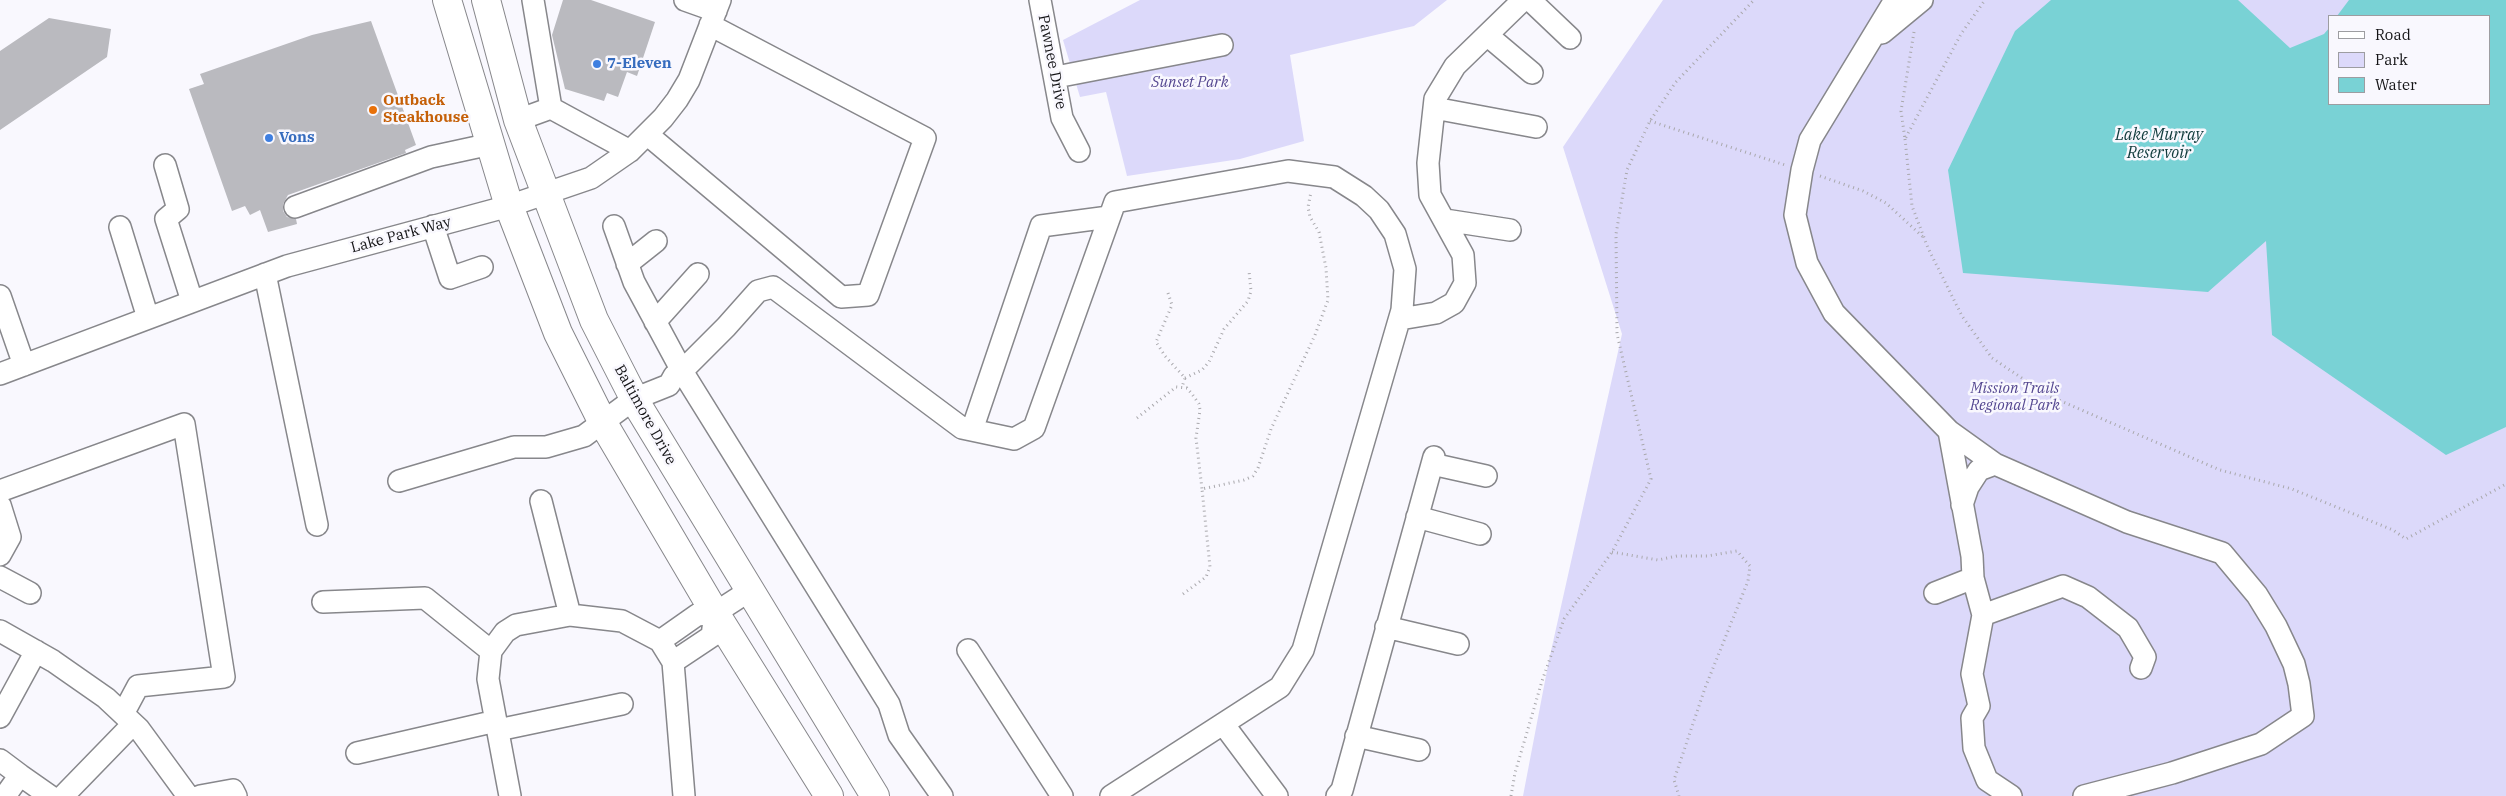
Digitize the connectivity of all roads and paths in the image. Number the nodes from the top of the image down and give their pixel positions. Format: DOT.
graph roads {
  1 [pos="447,0"];
  2 [pos="486,0"];
  3 [pos="533,0"];
  4 [pos="685,0"];
  5 [pos="1040,0"];
  6 [pos="1523,0"];
  7 [pos="1530,0"];
  8 [pos="1754,0"];
  9 [pos="1985,0"];
  10 [pos="1910,2"];
  11 [pos="715,12"];
  12 [pos="1487,35"];
  13 [pos="1570,38"];
  14 [pos="1222,45"];
  15 [pos="1532,73"];
  16 [pos="1056,77"];
  17 [pos="551,108"];
  18 [pos="1434,108"];
  19 [pos="518,120"];
  20 [pos="1536,127"];
  21 [pos="648,135"];
  22 [pos="1906,139"];
  23 [pos="491,144"];
  24 [pos="1079,151"];
  25 [pos="630,152"];
  26 [pos="165,165"];
  27 [pos="1314,174"];
  28 [pos="545,194"];
  29 [pos="509,206"];
  30 [pos="295,207"];
  31 [pos="1109,217"];
  32 [pos="1446,220"];
  33 [pos="433,226"];
  34 [pos="614,226"];
  35 [pos="120,227"];
  36 [pos="1510,230"];
  37 [pos="656,241"];
  38 [pos="628,264"];
  39 [pos="482,267"];
  40 [pos="1249,270"];
  41 [pos="265,274"];
  42 [pos="698,274"];
  43 [pos="1168,293"];
  44 [pos="0,296"];
  45 [pos="192,301"];
  46 [pos="148,318"];
  47 [pos="1400,320"];
  48 [pos="655,322"];
  49 [pos="24,365"];
  50 [pos="678,373"];
  51 [pos="0,374"];
  52 [pos="1186,378"];
  53 [pos="1182,387"];
  54 [pos="639,397"];
  55 [pos="1137,418"];
  56 [pos="603,423"];
  57 [pos="972,430"];
  58 [pos="1949,431"];
  59 [pos="1995,464"];
  60 [pos="1486,476"];
  61 [pos="399,481"];
  62 [pos="2506,484"];
  63 [pos="1202,489"];
  64 [pos="0,490"];
  65 [pos="540,501"];
  66 [pos="0,506"];
  67 [pos="1962,506"];
  68 [pos="1417,517"];
  69 [pos="316,525"];
  70 [pos="1480,534"];
  71 [pos="1612,552"];
  72 [pos="0,555"];
  73 [pos="0,577"];
  74 [pos="1973,578"];
  75 [pos="749,591"];
  76 [pos="30,593"];
  77 [pos="1183,594"];
  78 [pos="1934,594"];
  79 [pos="323,602"];
  80 [pos="714,613"];
  81 [pos="570,615"];
  82 [pos="1984,615"];
  83 [pos="1386,627"];
  84 [pos="0,631"];
  85 [pos="660,641"];
  86 [pos="1458,644"];
  87 [pos="968,650"];
  88 [pos="36,651"];
  89 [pos="491,651"];
  90 [pos="673,662"];
  91 [pos="2141,668"];
  92 [pos="622,704"];
  93 [pos="0,717"];
  94 [pos="128,719"];
  95 [pos="1224,725"];
  96 [pos="497,726"];
  97 [pos="1356,736"];
  98 [pos="1419,750"];
  99 [pos="357,753"];
  100 [pos="0,760"];
  101 [pos="20,775"];
  102 [pos="5,796"];
  103 [pos="50,796"];
  104 [pos="63,796"];
  105 [pos="188,796"];
  106 [pos="200,796"];
  107 [pos="236,796"];
  108 [pos="510,796"];
  109 [pos="684,796"];
  110 [pos="829,796"];
  111 [pos="875,796"];
  112 [pos="942,796"];
  113 [pos="1062,796"];
  114 [pos="1110,796"];
  115 [pos="1276,796"];
  116 [pos="1337,796"];
  117 [pos="1511,796"];
  118 [pos="1678,796"];
  119 [pos="2011,796"];
  120 [pos="2084,796"];
  1 -- 23 [label="main road"];
  2 -- 19 [label="main road, Baltimore Drive"];
  3 -- 17 [label="street"];
  4 -- 11 [label="street"];
  5 -- 16 [label="street, Pawnee Drive"];
  6 -- 12 [label="street"];
  7 -- 13 [label="street"];
  8 -- 71 [label="path"];
  9 -- 22 [label="path"];
  10 -- 22 [label="path"];
  10 -- 58 [label="street"];
  11 -- 21 [label="street, Lake Park Way"];
  11 -- 21 [label="street"];
  12 -- 15 [label="street"];
  12 -- 18 [label="street"];
  14 -- 16 [label="street"];
  16 -- 24 [label="street, Pawnee Drive"];
  17 -- 19 [label="street"];
  17 -- 25 [label="street"];
  18 -- 20 [label="street"];
  18 -- 32 [label="street"];
  19 -- 28 [label="main road, Baltimore Drive"];
  21 -- 25 [label="street, Lake Park Way"];
  22 -- 62 [label="path"];
  23 -- 29 [label="main road"];
  23 -- 30 [label="street"];
  25 -- 28 [label="street, Lake Park Way"];
  26 -- 45 [label="street"];
  27 -- 31 [label="street"];
  27 -- 47 [label="street"];
  27 -- 63 [label="path"];
  28 -- 29 [label="street, Lake Park Way"];
  28 -- 54 [label="main road, Baltimore Drive"];
  29 -- 33 [label="street, Lake Park Way"];
  29 -- 56 [label="main road"];
  31 -- 57 [label="street"];
  31 -- 57 [label="street"];
  32 -- 36 [label="street"];
  32 -- 47 [label="street"];
  33 -- 39 [label="street"];
  33 -- 41 [label="street, Lake Park Way"];
  34 -- 38 [label="street"];
  35 -- 46 [label="street"];
  37 -- 38 [label="street"];
  38 -- 48 [label="street"];
  40 -- 52 [label="path"];
  41 -- 45 [label="street, Lake Park Way"];
  41 -- 69 [label="street"];
  42 -- 48 [label="street"];
  43 -- 52 [label="path"];
  44 -- 49 [label="street"];
  45 -- 46 [label="street, Lake Park Way"];
  46 -- 49 [label="street, Lake Park Way"];
  47 -- 95 [label="street"];
  48 -- 50 [label="street"];
  49 -- 51 [label="street, Lake Park Way"];
  50 -- 54 [label="street"];
  50 -- 57 [label="street"];
  50 -- 112 [label="street"];
  52 -- 53 [label="path"];
  53 -- 55 [label="path"];
  53 -- 63 [label="path"];
  54 -- 56 [label="street"];
  54 -- 75 [label="main road, Baltimore Drive"];
  56 -- 61 [label="street"];
  56 -- 80 [label="main road"];
  58 -- 59 [label="street"];
  58 -- 67 [label="street"];
  59 -- 67 [label="street"];
  59 -- 120 [label="street"];
  60 -- 68 [label="street"];
  63 -- 77 [label="path"];
  64 -- 94 [label="street"];
  65 -- 81 [label="street"];
  66 -- 72 [label="street"];
  67 -- 74 [label="street"];
  68 -- 70 [label="street"];
  68 -- 83 [label="street"];
  71 -- 117 [label="path"];
  71 -- 118 [label="path"];
  73 -- 76 [label="street"];
  74 -- 78 [label="street"];
  74 -- 82 [label="street"];
  75 -- 80 [label="street"];
  75 -- 111 [label="main road, Baltimore Drive"];
  79 -- 89 [label="street"];
  80 -- 85 [label="street"];
  80 -- 90 [label="street"];
  80 -- 110 [label="main road"];
  81 -- 85 [label="street"];
  81 -- 89 [label="street"];
  82 -- 91 [label="street"];
  82 -- 119 [label="street"];
  83 -- 86 [label="street"];
  83 -- 97 [label="street"];
  84 -- 88 [label="street"];
  85 -- 90 [label="street"];
  87 -- 113 [label="street"];
  88 -- 93 [label="street"];
  88 -- 94 [label="street"];
  89 -- 96 [label="street"];
  90 -- 109 [label="street"];
  92 -- 96 [label="street"];
  94 -- 104 [label="street"];
  94 -- 105 [label="street"];
  95 -- 114 [label="street"];
  95 -- 115 [label="street"];
  96 -- 99 [label="street"];
  96 -- 108 [label="street"];
  97 -- 98 [label="street"];
  97 -- 116 [label="street"];
  100 -- 101 [label="street"];
  101 -- 102 [label="street"];
  101 -- 103 [label="street"];
  106 -- 107 [label="street"];
}
